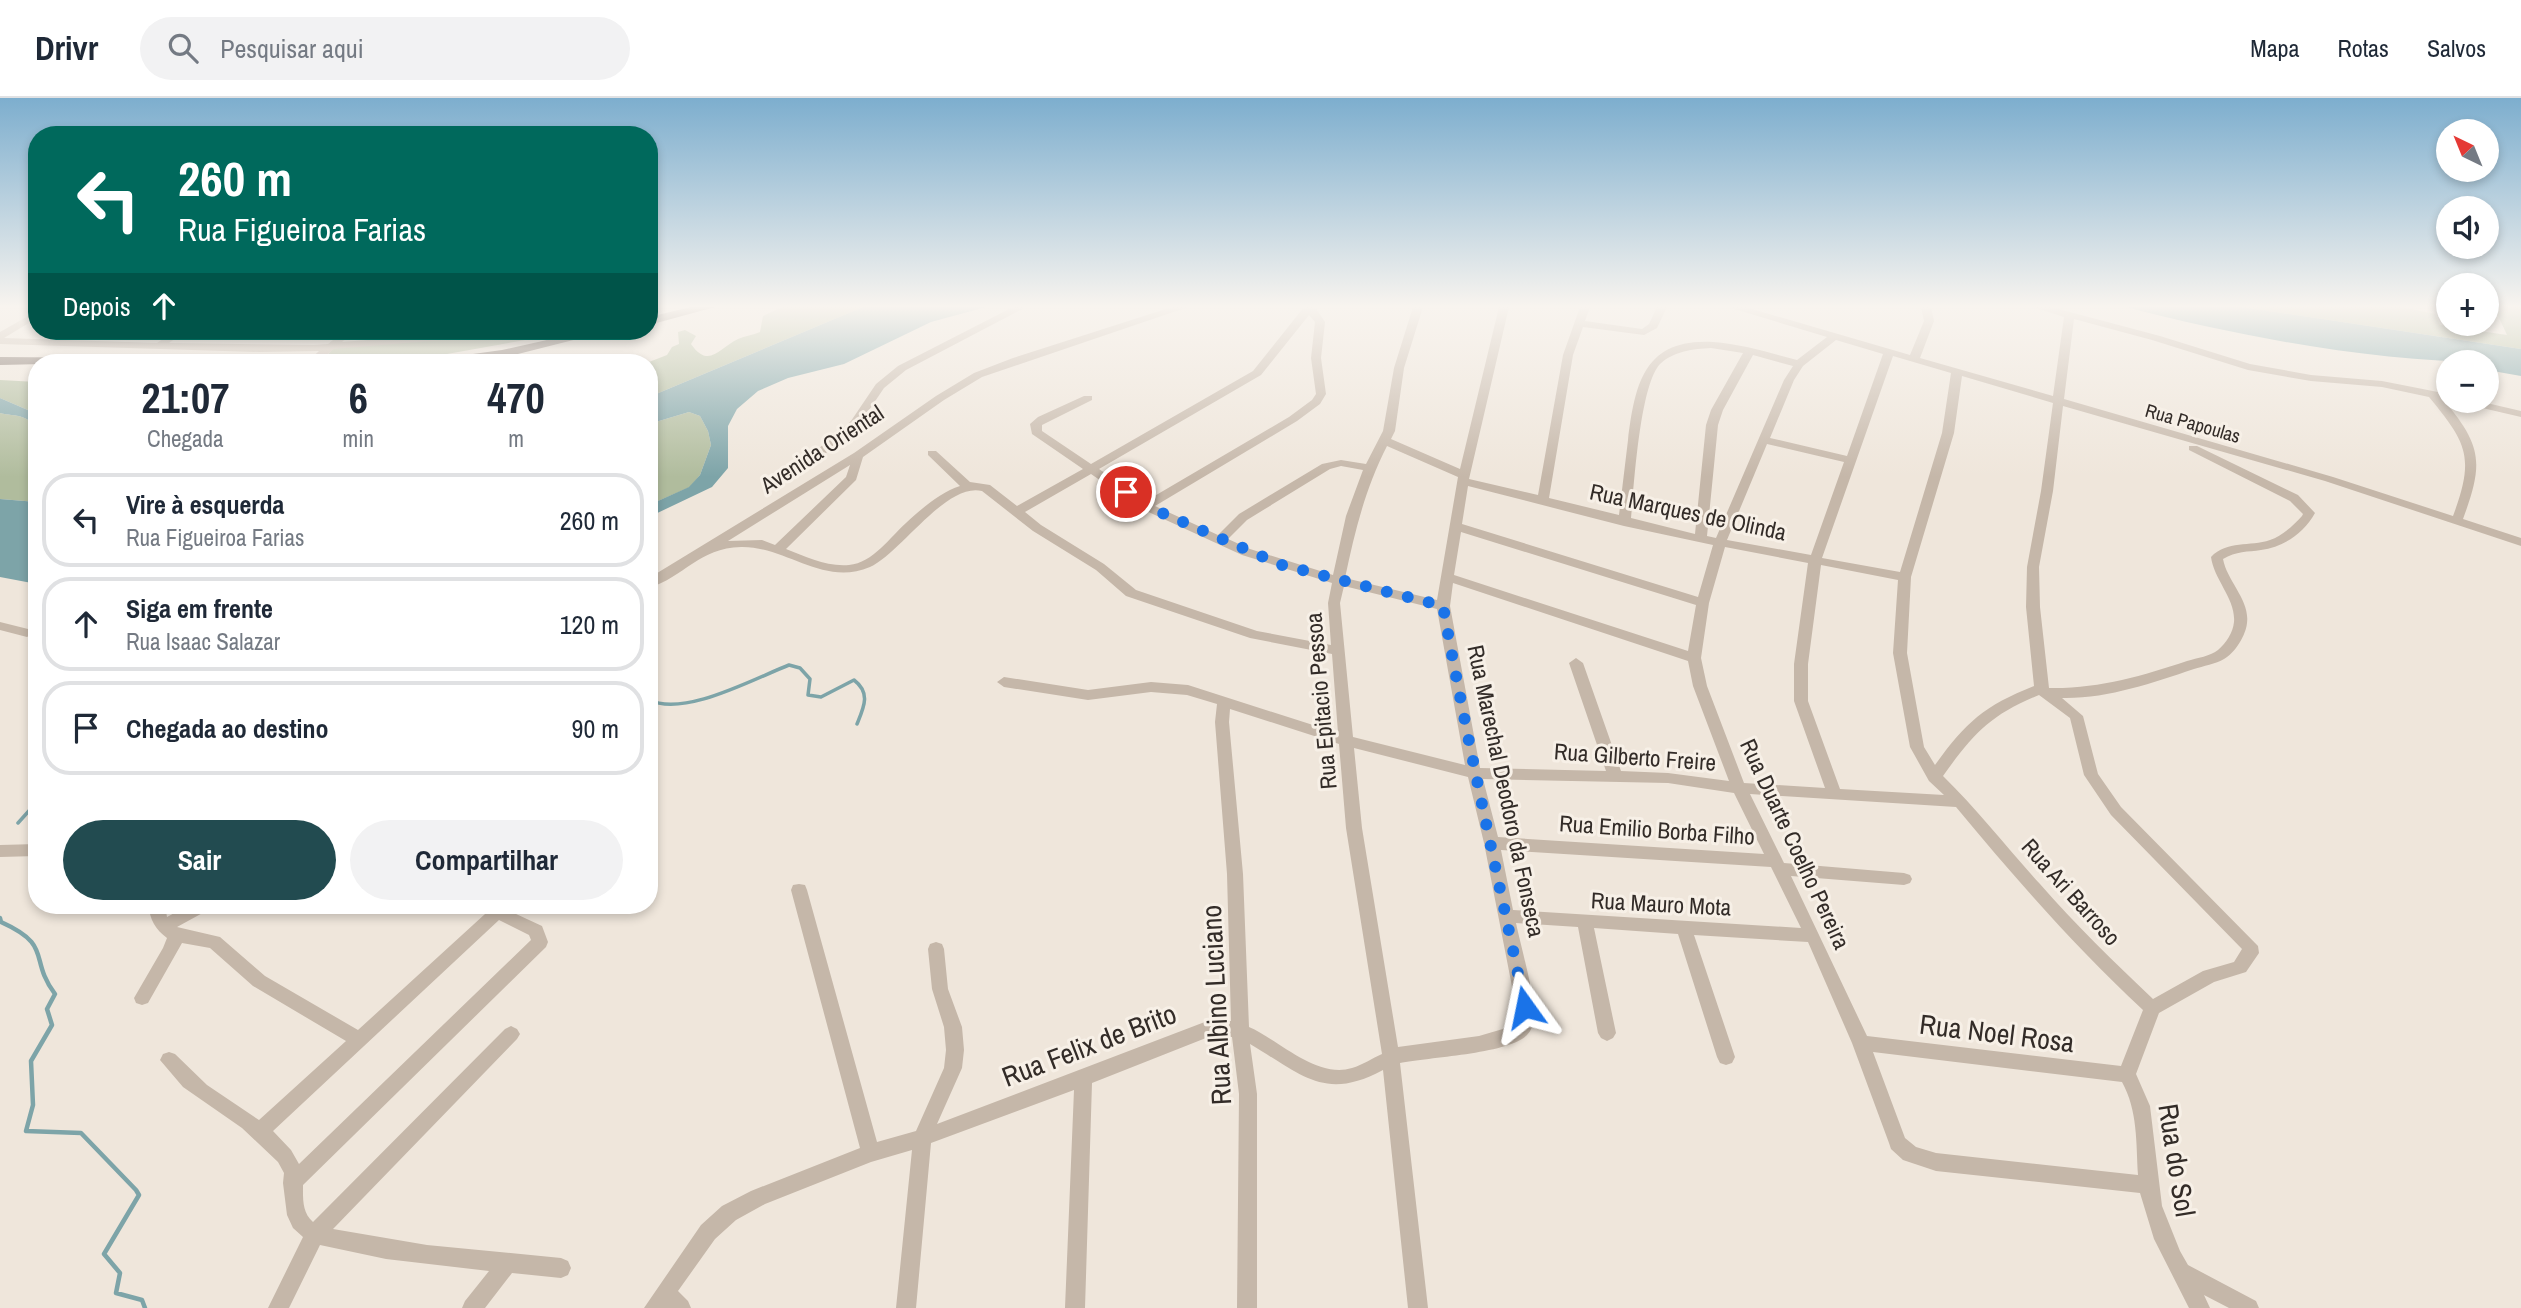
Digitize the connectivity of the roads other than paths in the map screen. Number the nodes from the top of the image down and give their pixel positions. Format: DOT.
graph roads {
  1 [pos="911,363"];
  2 [pos="1006,363"];
  3 [pos="1265,363"];
  4 [pos="1317,363"];
  5 [pos="1400,363"];
  6 [pos="1491,363"];
  7 [pos="1567,363"];
  8 [pos="1655,363"];
  9 [pos="1743,363"];
  10 [pos="1885,363"];
  11 [pos="1929,363"];
  12 [pos="2063,363"];
  13 [pos="2236,363"];
  14 [pos="1799,364"];
  15 [pos="1957,372"];
  16 [pos="2433,394"];
  17 [pos="2436,395"];
  18 [pos="1088,398"];
  19 [pos="2058,402"];
  20 [pos="2499,409"];
  21 [pos="2521,414"];
  22 [pos="2161,432"];
  23 [pos="1764,440"];
  24 [pos="1386,442"];
  25 [pos="822,451"];
  26 [pos="932,453"];
  27 [pos="858,455"];
  28 [pos="1850,460"];
  29 [pos="1370,468"];
  30 [pos="1094,470"];
  31 [pos="1464,478"];
  32 [pos="966,485"];
  33 [pos="1543,501"];
  34 [pos="1146,506"];
  35 [pos="1018,511"];
  36 [pos="2457,520"];
  37 [pos="1624,522"];
  38 [pos="1455,526"];
  39 [pos="1701,539"];
  40 [pos="1220,540"];
  41 [pos="1720,542"];
  42 [pos="2521,542"];
  43 [pos="708,548"];
  44 [pos="778,548"];
  45 [pos="1815,561"];
  46 [pos="1905,576"];
  47 [pos="1448,577"];
  48 [pos="658,579"];
  49 [pos="1339,581"];
  50 [pos="1703,603"];
  51 [pos="1443,606"];
  52 [pos="0,626"];
  53 [pos="27,634"];
  54 [pos="1339,651"];
  55 [pos="1694,658"];
  56 [pos="1576,663"];
  57 [pos="1004,682"];
  58 [pos="2043,691"];
  59 [pos="1224,699"];
  60 [pos="1348,741"];
  61 [pos="1474,773"];
  62 [pos="1615,775"];
  63 [pos="1934,776"];
  64 [pos="1739,788"];
  65 [pos="1835,794"];
  66 [pos="1961,802"];
  67 [pos="1492,842"];
  68 [pos="28,850"];
  69 [pos="0,851"];
  70 [pos="1779,865"];
  71 [pos="1904,879"];
  72 [pos="799,890"];
  73 [pos="157,914"];
  74 [pos="191,914"];
  75 [pos="483,914"];
  76 [pos="501,914"];
  77 [pos="1507,916"];
  78 [pos="1585,922"];
  79 [pos="1684,928"];
  80 [pos="170,931"];
  81 [pos="1813,936"];
  82 [pos="936,949"];
  83 [pos="142,998"];
  84 [pos="2152,1008"];
  85 [pos="1240,1030"];
  86 [pos="1606,1033"];
  87 [pos="511,1034"];
  88 [pos="358,1039"];
  89 [pos="1861,1043"];
  90 [pos="1395,1057"];
  91 [pos="1726,1057"];
  92 [pos="169,1060"];
  93 [pos="2127,1075"];
  94 [pos="1083,1078"];
  95 [pos="260,1130"];
  96 [pos="922,1138"];
  97 [pos="871,1153"];
  98 [pos="292,1183"];
  99 [pos="2149,1185"];
  100 [pos="315,1234"];
  101 [pos="508,1263"];
  102 [pos="561,1268"];
  103 [pos="2183,1273"];
  104 [pos="659,1301"];
  105 [pos="278,1308"];
  106 [pos="472,1308"];
  107 [pos="681,1308"];
  108 [pos="906,1308"];
  109 [pos="1075,1308"];
  110 [pos="1247,1308"];
  111 [pos="1418,1308"];
  112 [pos="2200,1308"];
  113 [pos="2249,1308"];
  1 -- 25 [label="street"];
  2 -- 27 [label="street, Avenida Oriental"];
  3 -- 30 [label="street"];
  4 -- 34 [label="street"];
  5 -- 24 [label="street, Rua Epitacio Pessoa"];
  6 -- 31 [label="street"];
  7 -- 33 [label="street"];
  8 -- 37 [label="street"];
  9 -- 39 [label="street"];
  10 -- 28 [label="street"];
  11 -- 15 [label="street, Rua Papoulas"];
  12 -- 19 [label="street"];
  13 -- 16 [label="street"];
  14 -- 23 [label="street, Rua Duarte Coelho Pereira"];
  15 -- 19 [label="street, Rua Papoulas"];
  15 -- 46 [label="street, Rua Ari Barroso"];
  16 -- 17 [label="street"];
  16 -- 36 [label="street"];
  18 -- 30 [label="street"];
  19 -- 22 [label="street, Rua Papoulas"];
  19 -- 58 [label="street"];
  20 -- 21 [label="street"];
  22 -- 36 [label="street, Rua Papoulas"];
  22 -- 58 [label="street"];
  23 -- 28 [label="street"];
  23 -- 41 [label="street, Rua Duarte Coelho Pereira"];
  24 -- 29 [label="street, Rua Epitacio Pessoa"];
  24 -- 31 [label="street, Rua Marques de Olinda"];
  26 -- 32 [label="street"];
  27 -- 43 [label="street, Avenida Oriental"];
  27 -- 44 [label="street"];
  28 -- 45 [label="street"];
  29 -- 40 [label="street"];
  29 -- 49 [label="street, Rua Epitacio Pessoa"];
  30 -- 34 [label="street"];
  30 -- 35 [label="street"];
  31 -- 33 [label="street, Rua Marques de Olinda"];
  31 -- 38 [label="street"];
  32 -- 35 [label="street"];
  32 -- 44 [label="street"];
  33 -- 37 [label="street, Rua Marques de Olinda"];
  34 -- 40 [label="street"];
  35 -- 54 [label="street"];
  36 -- 42 [label="street, Rua Papoulas"];
  37 -- 39 [label="street, Rua Marques de Olinda"];
  38 -- 47 [label="street"];
  38 -- 50 [label="street"];
  39 -- 41 [label="street, Rua Marques de Olinda"];
  40 -- 49 [label="street"];
  41 -- 45 [label="street, Rua Marques de Olinda"];
  41 -- 50 [label="street, Rua Duarte Coelho Pereira"];
  43 -- 44 [label="street"];
  43 -- 48 [label="street, Avenida Oriental"];
  45 -- 46 [label="street, Rua Marques de Olinda"];
  45 -- 65 [label="street"];
  46 -- 63 [label="street, Rua Ari Barroso"];
  47 -- 51 [label="street"];
  47 -- 55 [label="street"];
  49 -- 51 [label="street"];
  49 -- 54 [label="street, Rua Epitacio Pessoa"];
  50 -- 55 [label="street, Rua Duarte Coelho Pereira"];
  51 -- 61 [label="street, Rua Marechal Deodoro da Fonseca"];
  52 -- 53 [label="street"];
  54 -- 60 [label="street, Rua Epitacio Pessoa"];
  55 -- 64 [label="street, Rua Duarte Coelho Pereira"];
  56 -- 62 [label="street"];
  57 -- 59 [label="street, Rua Gilberto Freire"];
  58 -- 63 [label="street"];
  58 -- 84 [label="street"];
  59 -- 60 [label="street, Rua Gilberto Freire"];
  59 -- 85 [label="street, Rua Albino Luciano"];
  60 -- 61 [label="street, Rua Gilberto Freire"];
  60 -- 90 [label="street, Rua Epitacio Pessoa"];
  61 -- 62 [label="street, Rua Gilberto Freire"];
  61 -- 67 [label="street, Rua Marechal Deodoro da Fonseca"];
  62 -- 64 [label="street, Rua Gilberto Freire"];
  63 -- 66 [label="street, Rua Ari Barroso"];
  64 -- 65 [label="street, Rua Gilberto Freire"];
  64 -- 70 [label="street, Rua Duarte Coelho Pereira"];
  65 -- 66 [label="street, Rua Gilberto Freire"];
  66 -- 84 [label="street, Rua Ari Barroso"];
  67 -- 70 [label="street, Rua Emilio Borba Filho"];
  67 -- 77 [label="street, Rua Marechal Deodoro da Fonseca"];
  68 -- 69 [label="street"];
  70 -- 71 [label="street, Rua Emilio Borba Filho"];
  70 -- 81 [label="street, Rua Duarte Coelho Pereira"];
  72 -- 97 [label="street"];
  73 -- 80 [label="street"];
  74 -- 80 [label="street"];
  75 -- 88 [label="street"];
  76 -- 98 [label="street"];
  77 -- 78 [label="street, Rua Mauro Mota"];
  77 -- 90 [label="street, Rua Marechal Deodoro da Fonseca"];
  78 -- 79 [label="street, Rua Mauro Mota"];
  78 -- 86 [label="street"];
  79 -- 81 [label="street, Rua Mauro Mota"];
  79 -- 91 [label="street"];
  80 -- 83 [label="street"];
  80 -- 88 [label="street"];
  81 -- 89 [label="street, Rua Duarte Coelho Pereira"];
  82 -- 96 [label="street"];
  84 -- 93 [label="street"];
  85 -- 90 [label="street, Rua Felix de Brito"];
  85 -- 94 [label="street, Rua Felix de Brito"];
  85 -- 110 [label="street, Rua Albino Luciano"];
  87 -- 100 [label="street"];
  88 -- 95 [label="street"];
  89 -- 93 [label="street, Rua Noel Rosa"];
  89 -- 99 [label="street, Rua Duarte Coelho Pereira"];
  90 -- 111 [label="street"];
  92 -- 95 [label="street"];
  93 -- 99 [label="street, Rua do Sol"];
  94 -- 96 [label="street, Rua Felix de Brito"];
  94 -- 109 [label="street"];
  95 -- 98 [label="street"];
  96 -- 97 [label="street, Rua Felix de Brito"];
  96 -- 108 [label="street"];
  97 -- 104 [label="street, Rua Felix de Brito"];
  98 -- 100 [label="street"];
  99 -- 103 [label="street, Rua do Sol"];
  100 -- 101 [label="street"];
  100 -- 105 [label="street"];
  101 -- 102 [label="street"];
  101 -- 106 [label="street"];
  103 -- 112 [label="street, Rua do Sol"];
  103 -- 113 [label="street"];
  104 -- 107 [label="street"];
}
